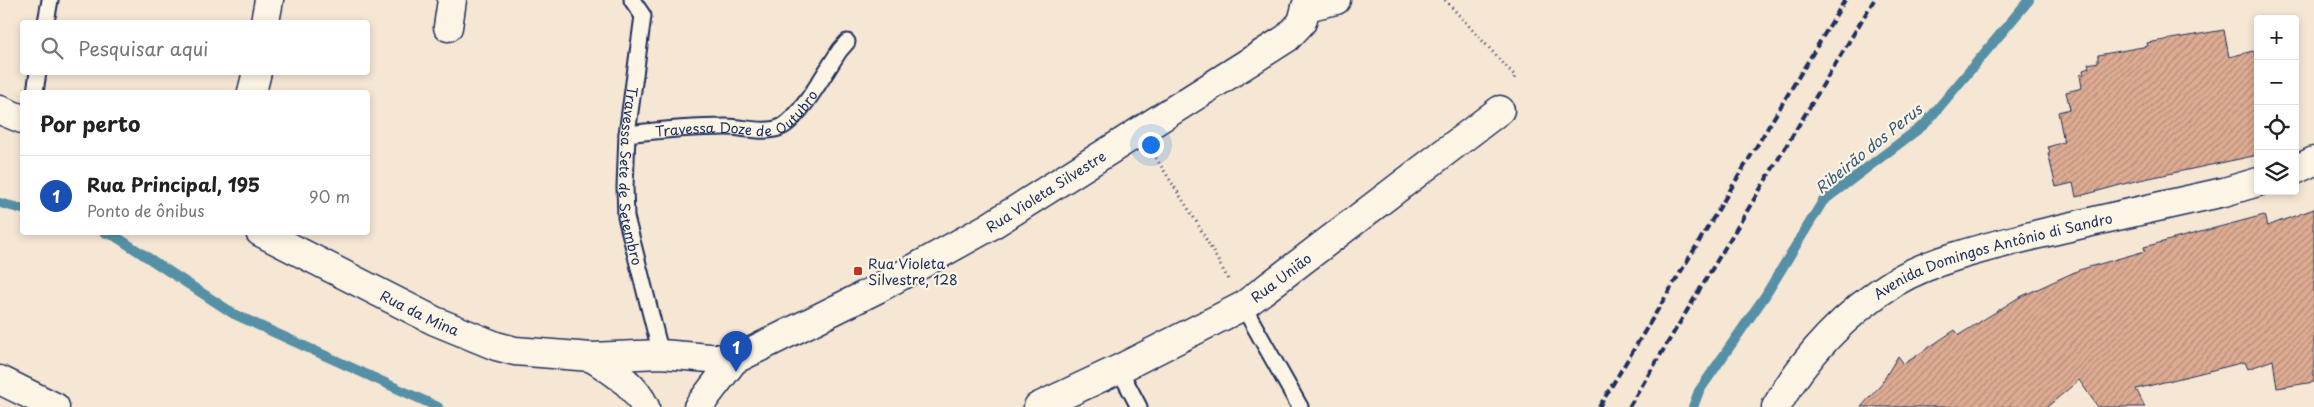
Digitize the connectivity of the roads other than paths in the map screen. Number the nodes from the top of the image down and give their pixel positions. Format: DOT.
graph roads {
  1 [pos="50,0"];
  2 [pos="269,0"];
  3 [pos="452,0"];
  4 [pos="632,0"];
  5 [pos="1336,0"];
  6 [pos="1305,3"];
  7 [pos="46,20"];
  8 [pos="265,20"];
  9 [pos="448,27"];
  10 [pos="847,42"];
  11 [pos="38,75"];
  12 [pos="255,75"];
  13 [pos="35,90"];
  14 [pos="252,90"];
  15 [pos="0,110"];
  16 [pos="1500,110"];
  17 [pos="20,118"];
  18 [pos="627,134"];
  19 [pos="2314,161"];
  20 [pos="2299,168"];
  21 [pos="2254,183"];
  22 [pos="266,235"];
  23 [pos="1243,306"];
  24 [pos="661,354"];
  25 [pos="591,357"];
  26 [pos="730,365"];
  27 [pos="1119,369"];
  28 [pos="0,380"];
  29 [pos="55,407"];
  30 [pos="645,407"];
  31 [pos="698,407"];
  32 [pos="1038,407"];
  33 [pos="1139,407"];
  34 [pos="1300,407"];
  35 [pos="1776,407"];
  1 -- 7 [label="lane"];
  2 -- 8 [label="street"];
  3 -- 9 [label="street"];
  4 -- 18 [label="lane, Travessa Sete de Setembro"];
  5 -- 6 [label="street, Rua Violeta Silvestre"];
  6 -- 26 [label="street, Rua Violeta Silvestre"];
  10 -- 18 [label="lane, Travessa Doze de Outubro"];
  11 -- 13 [label="lane"];
  12 -- 14 [label="street"];
  15 -- 17 [label="street"];
  16 -- 23 [label="street, Rua União"];
  18 -- 24 [label="lane, Travessa Sete de Setembro"];
  19 -- 20 [label="street"];
  21 -- 35 [label="street, Avenida Domingos Antônio di Sandro"];
  22 -- 25 [label="street, Rua da Mina"];
  23 -- 27 [label="street, Rua União"];
  23 -- 34 [label="lane"];
  24 -- 25 [label="street, Rua da Mina"];
  24 -- 26 [label="street, Rua da Mina"];
  25 -- 30 [label="street, Rua da Mina"];
  26 -- 31 [label="street, Rua Violeta Silvestre"];
  27 -- 32 [label="street, Rua União"];
  27 -- 33 [label="lane"];
  28 -- 29 [label="street"];
}
